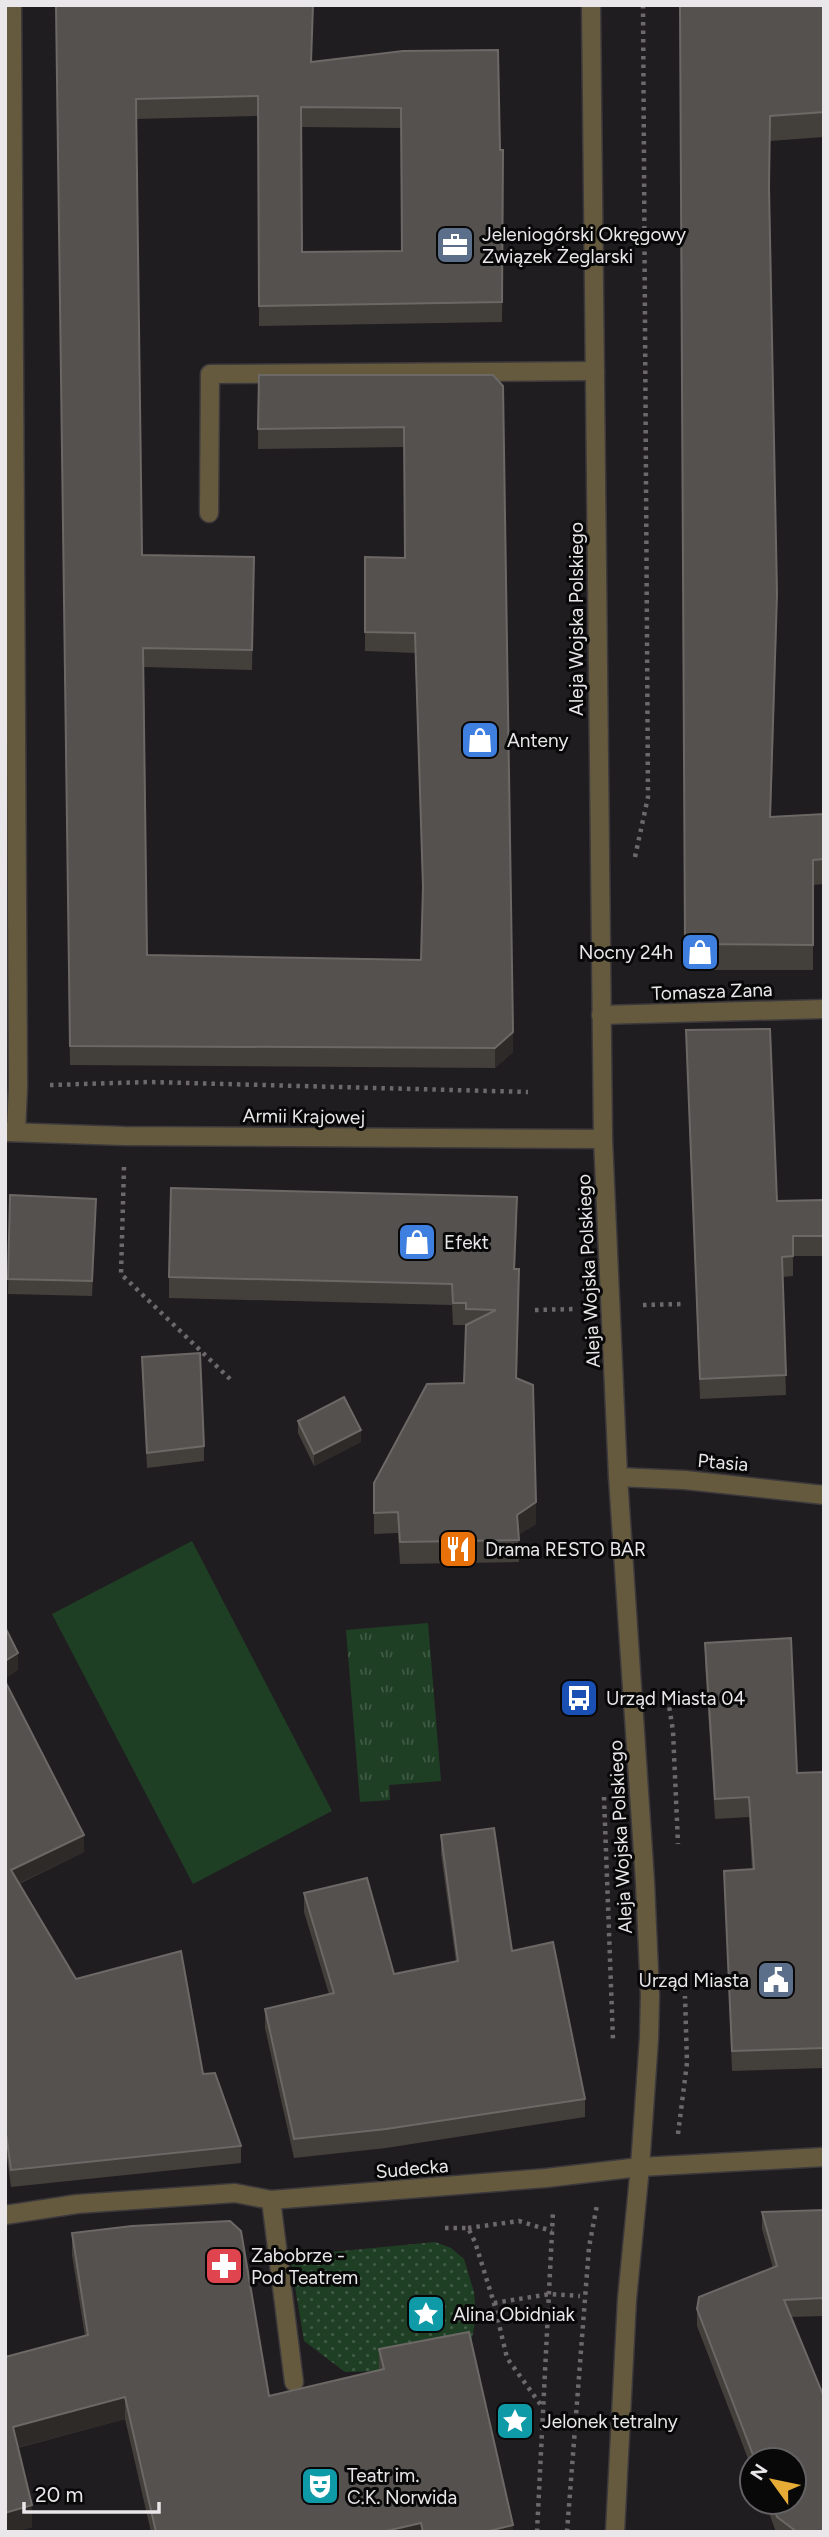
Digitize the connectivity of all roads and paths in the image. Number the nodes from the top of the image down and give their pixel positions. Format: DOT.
graph roads {
  1 [pos="12,5"];
  2 [pos="591,5"];
  3 [pos="643,5"];
  4 [pos="595,371"];
  5 [pos="209,513"];
  6 [pos="11,619"];
  7 [pos="634,860"];
  8 [pos="824,1009"];
  9 [pos="601,1015"];
  10 [pos="47,1085"];
  11 [pos="528,1092"];
  12 [pos="11,1132"];
  13 [pos="124,1136"];
  14 [pos="603,1139"];
  15 [pos="682,1304"];
  16 [pos="643,1305"];
  17 [pos="576,1309"];
  18 [pos="535,1310"];
  19 [pos="230,1379"];
  20 [pos="618,1477"];
  21 [pos="824,1494"];
  22 [pos="667,1691"];
  23 [pos="679,1856"];
  24 [pos="685,1995"];
  25 [pos="824,2157"];
  26 [pos="674,2165"];
  27 [pos="640,2167"];
  28 [pos="271,2200"];
  29 [pos="553,2212"];
  30 [pos="5,2215"];
  31 [pos="445,2228"];
  32 [pos="468,2228"];
  33 [pos="552,2231"];
  34 [pos="550,2294"];
  35 [pos="580,2296"];
  36 [pos="494,2303"];
  37 [pos="294,2382"];
  38 [pos="544,2409"];
  39 [pos="537,2532"];
  40 [pos="615,2532"];
  1 -- 6 [label="street"];
  2 -- 4 [label="street, Aleja Wojska Polskiego"];
  3 -- 7 [label="path"];
  4 -- 5 [label="street"];
  4 -- 9 [label="street, Aleja Wojska Polskiego"];
  6 -- 12 [label="street"];
  8 -- 9 [label="street, Tomasza Zana"];
  9 -- 14 [label="street, Aleja Wojska Polskiego"];
  10 -- 11 [label="path"];
  12 -- 13 [label="street, Armii Krajowej"];
  13 -- 14 [label="street, Armii Krajowej"];
  13 -- 19 [label="path"];
  14 -- 20 [label="street, Aleja Wojska Polskiego"];
  15 -- 16 [label="path"];
  17 -- 18 [label="path"];
  20 -- 21 [label="street, Ptasia"];
  20 -- 27 [label="street, Aleja Wojska Polskiego"];
  22 -- 23 [label="path"];
  24 -- 26 [label="path"];
  25 -- 26 [label="street, Sudecka"];
  26 -- 27 [label="street, Sudecka"];
  27 -- 28 [label="street, Sudecka"];
  27 -- 40 [label="street, Aleja Wojska Polskiego"];
  28 -- 30 [label="street, Sudecka"];
  28 -- 37 [label="street"];
  29 -- 33 [label="path"];
  31 -- 32 [label="path"];
  32 -- 33 [label="path"];
  32 -- 36 [label="path"];
  33 -- 34 [label="path"];
  34 -- 35 [label="path"];
  34 -- 36 [label="path"];
  34 -- 38 [label="path"];
  36 -- 38 [label="path"];
  38 -- 39 [label="path"];
}
